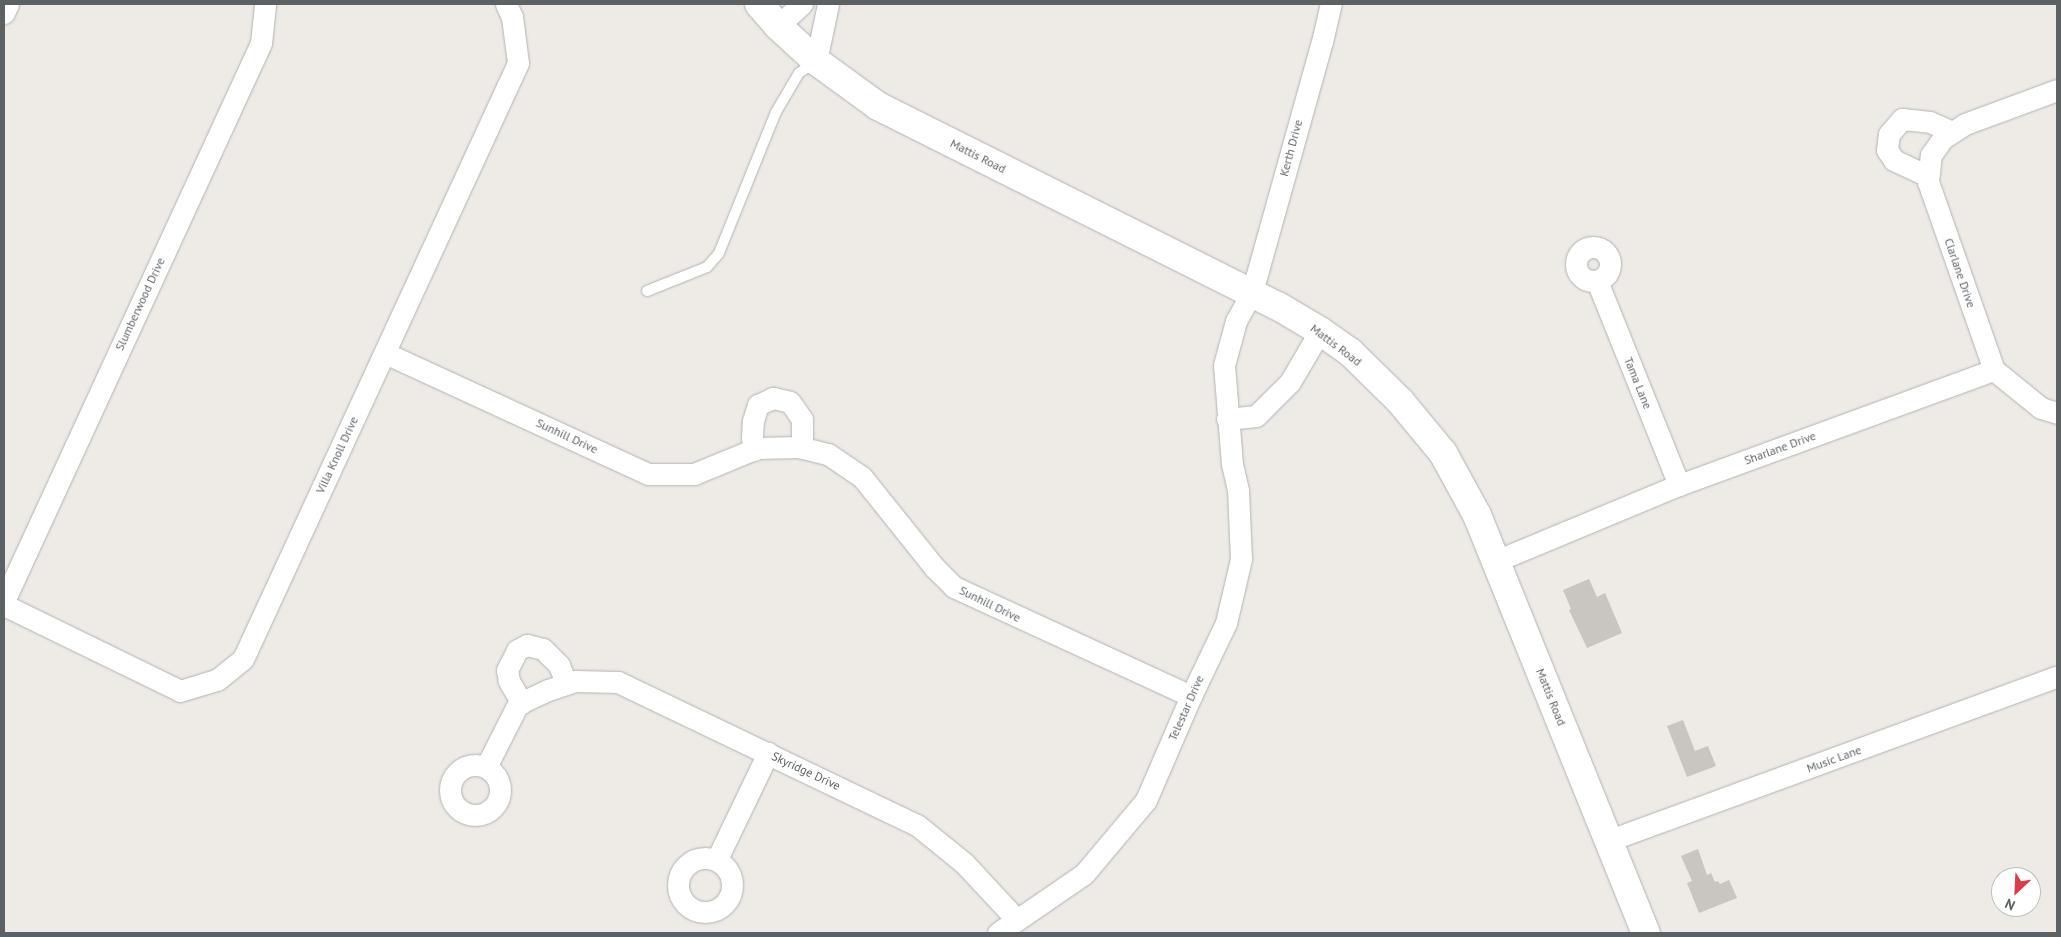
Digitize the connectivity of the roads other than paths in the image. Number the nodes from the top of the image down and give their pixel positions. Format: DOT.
graph roads {
  1 [pos="8,4"];
  2 [pos="265,4"];
  3 [pos="506,4"];
  4 [pos="759,4"];
  5 [pos="802,4"];
  6 [pos="828,4"];
  7 [pos="1331,4"];
  8 [pos="4,13"];
  9 [pos="778,26"];
  10 [pos="816,61"];
  11 [pos="2057,90"];
  12 [pos="1952,132"];
  13 [pos="1928,176"];
  14 [pos="1597,281"];
  15 [pos="647,291"];
  16 [pos="1252,292"];
  17 [pos="1320,330"];
  18 [pos="384,353"];
  19 [pos="1994,370"];
  20 [pos="2057,413"];
  21 [pos="1227,419"];
  22 [pos="802,448"];
  23 [pos="754,450"];
  24 [pos="1679,485"];
  25 [pos="1496,561"];
  26 [pos="4,601"];
  27 [pos="4,605"];
  28 [pos="2057,676"];
  29 [pos="566,683"];
  30 [pos="1191,696"];
  31 [pos="522,702"];
  32 [pos="768,753"];
  33 [pos="486,767"];
  34 [pos="1610,840"];
  35 [pos="717,859"];
  36 [pos="1016,920"];
  37 [pos="998,933"];
  38 [pos="1646,933"];
  1 -- 8 [label="street"];
  2 -- 26 [label="street, Slumberwood Drive"];
  3 -- 18 [label="street, Villa Knoll Drive"];
  4 -- 9 [label="main road, Mattis Road"];
  5 -- 9 [label="street"];
  6 -- 10 [label="street"];
  7 -- 16 [label="street, Kerth Drive"];
  9 -- 10 [label="main road, Mattis Road"];
  10 -- 15 [label="lane"];
  10 -- 16 [label="main road, Mattis Road"];
  11 -- 12 [label="street, Clarlane Drive"];
  12 -- 13 [label="street, Clarlane Drive"];
  12 -- 13 [label="street"];
  13 -- 19 [label="street, Clarlane Drive"];
  14 -- 24 [label="street, Tama Lane"];
  16 -- 17 [label="main road, Mattis Road"];
  16 -- 21 [label="street, Telestar Drive"];
  17 -- 21 [label="street"];
  17 -- 25 [label="main road, Mattis Road"];
  18 -- 23 [label="street, Sunhill Drive"];
  18 -- 27 [label="street, Villa Knoll Drive"];
  19 -- 20 [label="street"];
  19 -- 24 [label="street, Sharlane Drive"];
  21 -- 30 [label="street, Telestar Drive"];
  22 -- 23 [label="street, Sunhill Drive"];
  22 -- 23 [label="street"];
  22 -- 30 [label="street, Sunhill Drive"];
  24 -- 25 [label="street, Sharlane Drive"];
  25 -- 34 [label="main road, Mattis Road"];
  28 -- 34 [label="street, Music Lane"];
  29 -- 31 [label="street, Skyridge Drive"];
  29 -- 31 [label="street"];
  29 -- 32 [label="street, Skyridge Drive"];
  30 -- 36 [label="street, Telestar Drive"];
  31 -- 33 [label="street"];
  32 -- 35 [label="street"];
  32 -- 36 [label="street, Skyridge Drive"];
  34 -- 38 [label="main road, Mattis Road"];
  36 -- 37 [label="street, Telestar Drive"];
}
